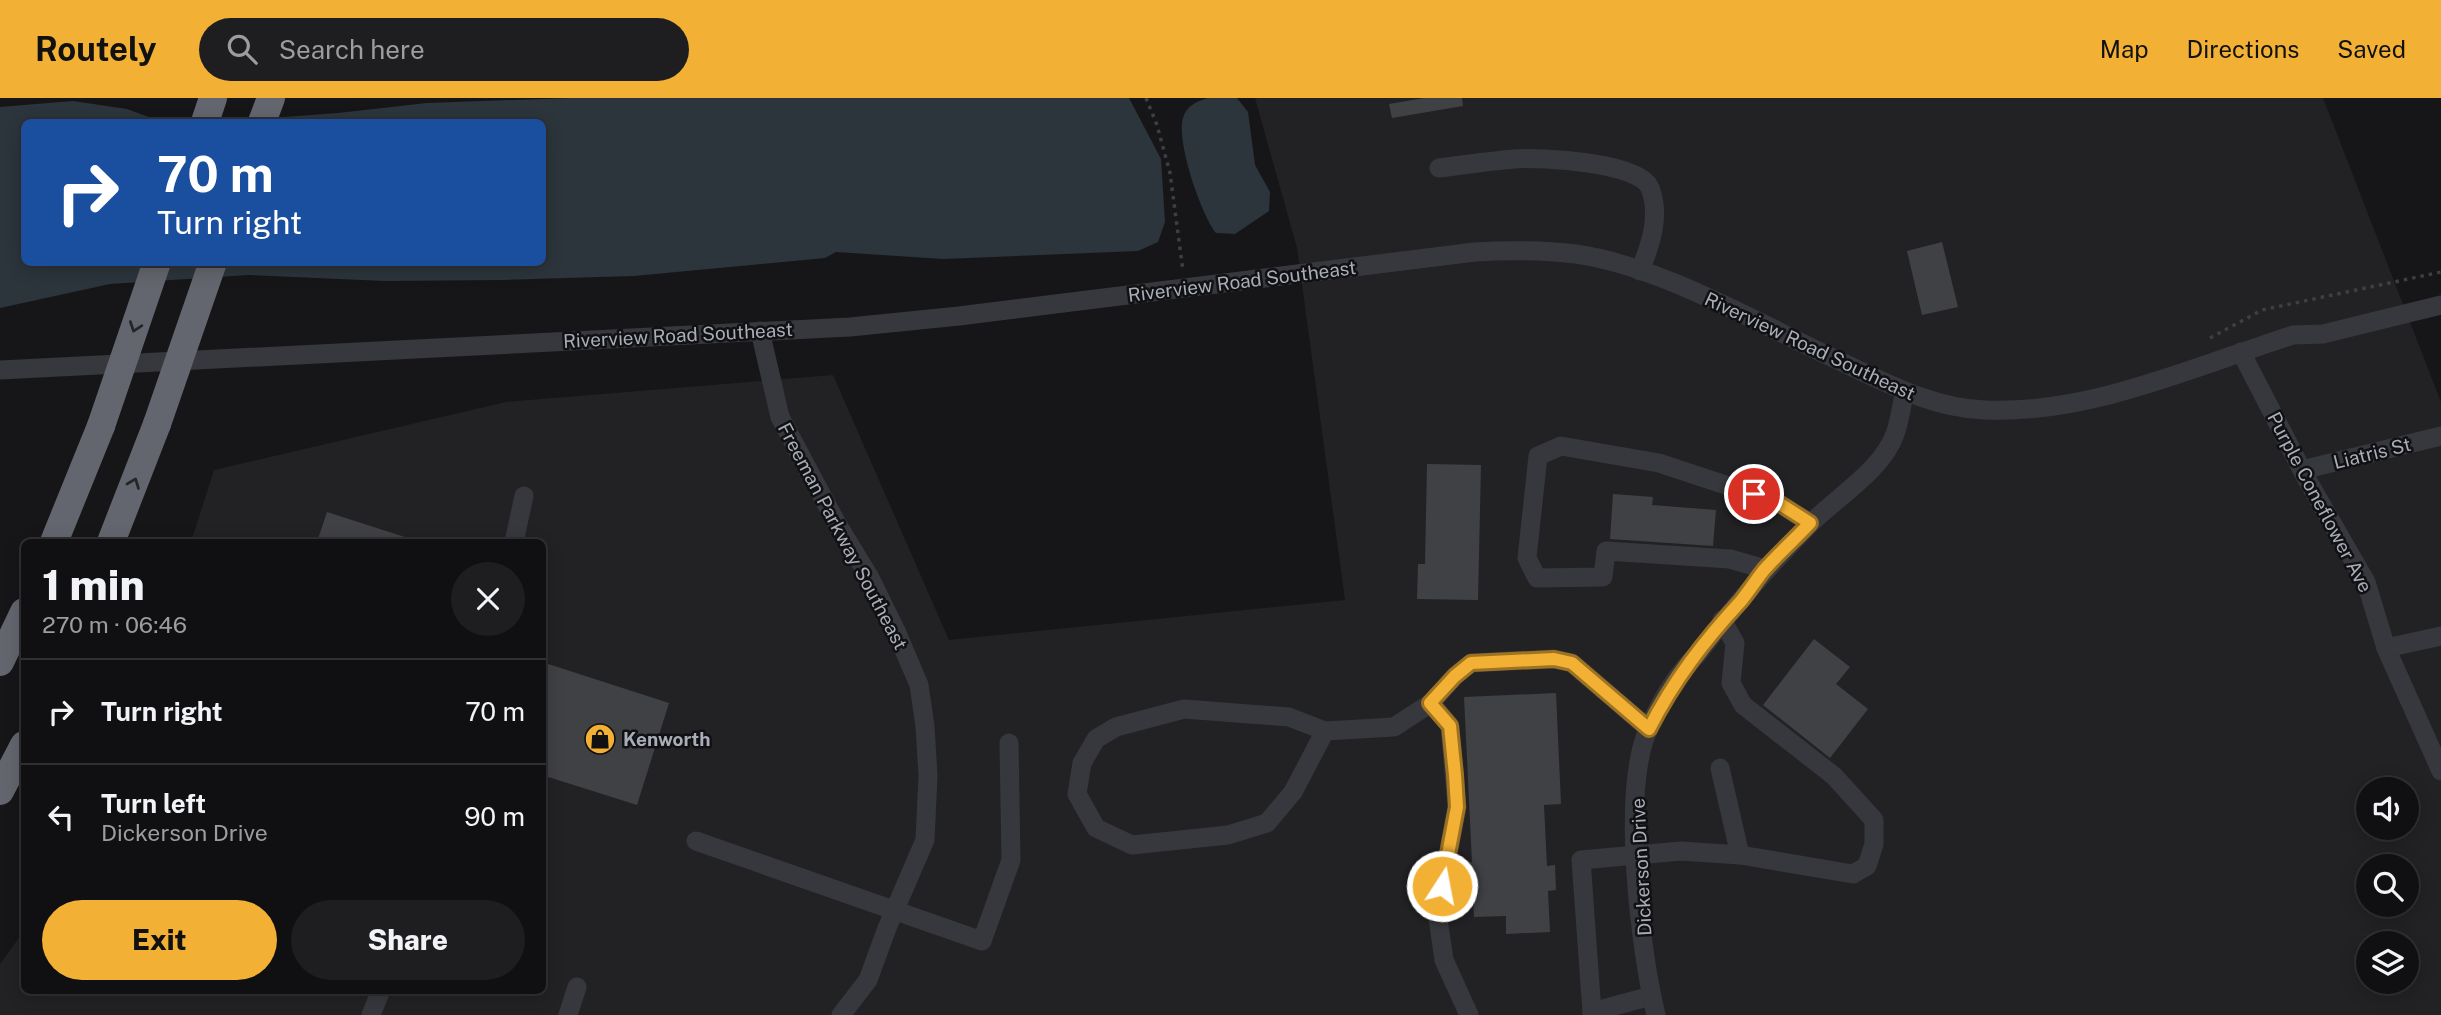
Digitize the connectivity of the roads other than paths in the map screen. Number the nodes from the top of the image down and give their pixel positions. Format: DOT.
graph roads {
  1 [pos="214,98"];
  2 [pos="271,98"];
  3 [pos="206,119"];
  4 [pos="263,119"];
  5 [pos="1439,169"];
  6 [pos="156,266"];
  7 [pos="212,266"];
  8 [pos="1640,271"];
  9 [pos="2441,305"];
  10 [pos="760,331"];
  11 [pos="2241,352"];
  12 [pos="0,370"];
  13 [pos="1905,392"];
  14 [pos="2441,436"];
  15 [pos="2302,470"];
  16 [pos="524,496"];
  17 [pos="1810,523"];
  18 [pos="55,539"];
  19 [pos="112,539"];
  20 [pos="515,539"];
  21 [pos="1765,569"];
  22 [pos="21,617"];
  23 [pos="1723,620"];
  24 [pos="2441,636"];
  25 [pos="2386,648"];
  26 [pos="0,662"];
  27 [pos="1430,703"];
  28 [pos="1649,729"];
  29 [pos="1325,731"];
  30 [pos="1009,743"];
  31 [pos="21,750"];
  32 [pos="1720,768"];
  33 [pos="2441,771"];
  34 [pos="0,791"];
  35 [pos="696,841"];
  36 [pos="1637,854"];
  37 [pos="1740,855"];
  38 [pos="894,911"];
  39 [pos="577,987"];
  40 [pos="379,994"];
  41 [pos="1654,1005"];
  42 [pos="1592,1014"];
  43 [pos="372,1015"];
  44 [pos="568,1015"];
  45 [pos="841,1015"];
  46 [pos="1469,1015"];
  1 -- 3 [label="highway"];
  2 -- 4 [label="highway"];
  5 -- 8 [label="street"];
  6 -- 18 [label="highway, one-way, bridge"];
  19 -- 7 [label="highway, one-way, bridge"];
  8 -- 10 [label="street, Riverview Road Southeast"];
  8 -- 13 [label="street, Riverview Road Southeast"];
  9 -- 11 [label="street, Riverview Road Southeast"];
  10 -- 12 [label="street, Riverview Road Southeast"];
  10 -- 38 [label="street, Freeman Parkway Southeast"];
  11 -- 13 [label="street, Riverview Road Southeast"];
  11 -- 15 [label="street, Purple Coneflower Ave"];
  13 -- 17 [label="street, Dickerson Drive"];
  14 -- 15 [label="street, Liatris St"];
  15 -- 25 [label="street, Purple Coneflower Ave"];
  16 -- 20 [label="street"];
  17 -- 21 [label="street, Dickerson Drive"];
  17 -- 21 [label="street"];
  21 -- 23 [label="street, Dickerson Drive"];
  22 -- 26 [label="highway"];
  23 -- 28 [label="street, Dickerson Drive"];
  23 -- 37 [label="street"];
  24 -- 25 [label="street"];
  25 -- 33 [label="street, Purple Coneflower Ave"];
  27 -- 28 [label="street"];
  27 -- 29 [label="street"];
  27 -- 46 [label="street"];
  28 -- 36 [label="street, Dickerson Drive"];
  29 -- 29 [label="street"];
  30 -- 38 [label="street"];
  31 -- 34 [label="highway"];
  32 -- 37 [label="street"];
  35 -- 38 [label="street"];
  36 -- 37 [label="street"];
  36 -- 41 [label="street, Dickerson Drive"];
  36 -- 42 [label="street"];
  38 -- 45 [label="street, Freeman Parkway Southeast"];
  39 -- 44 [label="street"];
  40 -- 43 [label="street"];
  41 -- 42 [label="street"];
}
